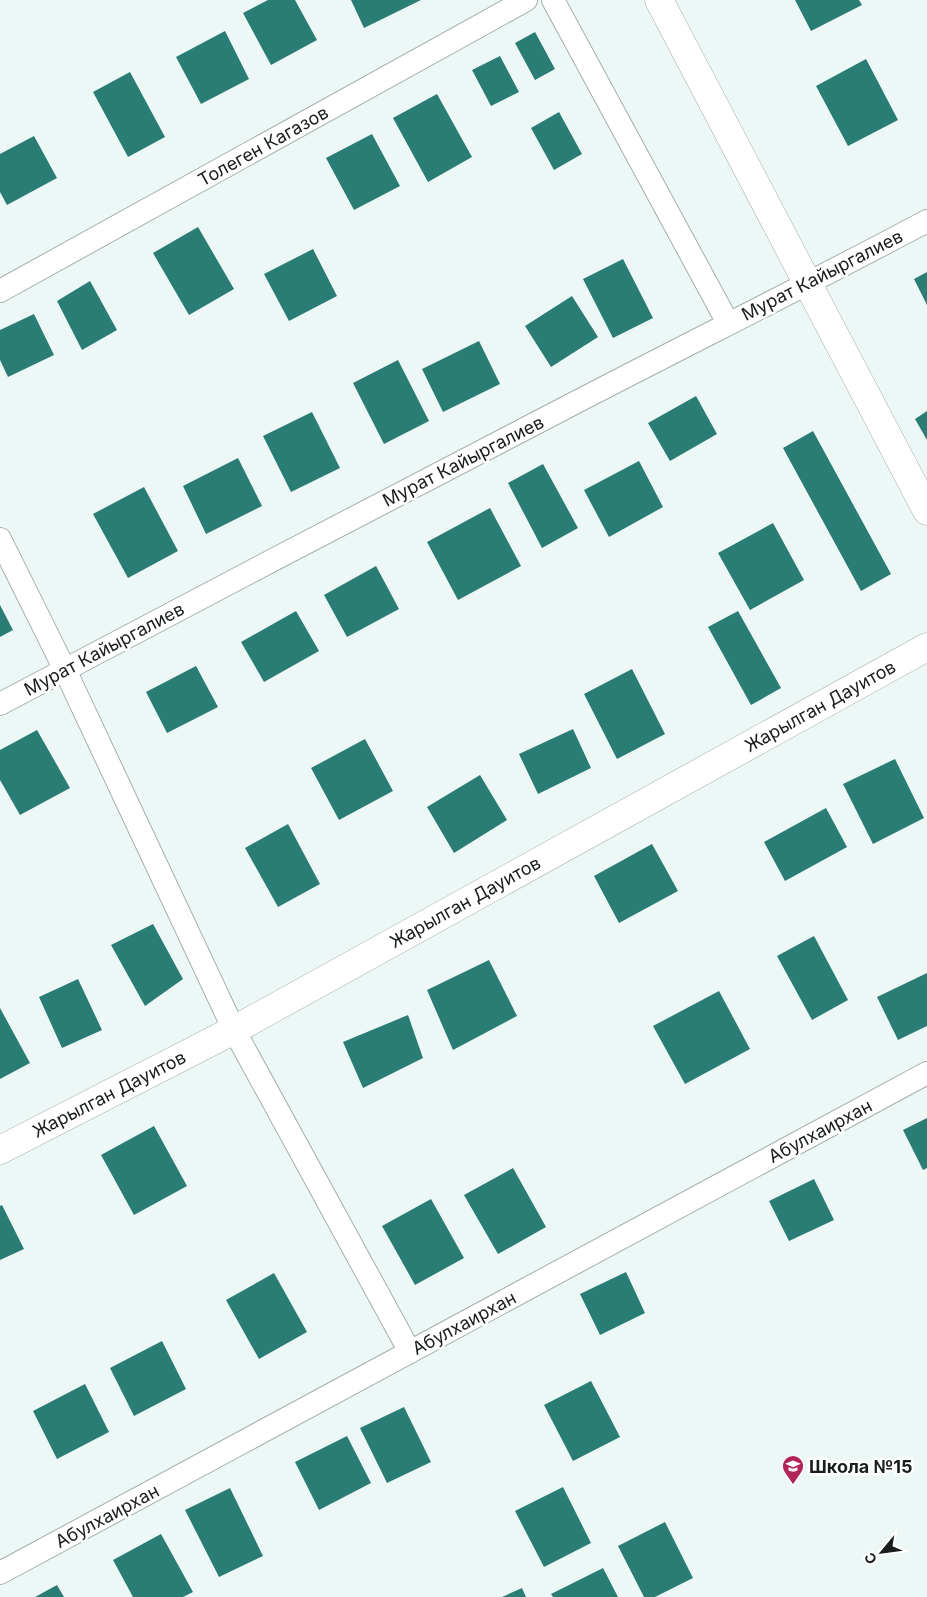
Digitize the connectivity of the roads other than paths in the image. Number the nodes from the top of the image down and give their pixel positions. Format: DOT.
graph roads {
  1 [pos="526,0"];
  2 [pos="553,0"];
  3 [pos="659,0"];
  4 [pos="927,221"];
  5 [pos="808,284"];
  6 [pos="0,291"];
  7 [pos="728,323"];
  8 [pos="927,511"];
  9 [pos="0,539"];
  10 [pos="927,647"];
  11 [pos="65,670"];
  12 [pos="0,704"];
  13 [pos="234,1030"];
  14 [pos="927,1073"];
  15 [pos="0,1150"];
  16 [pos="410,1352"];
  17 [pos="0,1574"];
  1 -- 6 [label="street, Толеген Кагазов"];
  2 -- 7 [label="street"];
  3 -- 5 [label="street"];
  4 -- 5 [label="street, Мурат Кайыргалиев"];
  5 -- 7 [label="street, Мурат Кайыргалиев"];
  5 -- 8 [label="street"];
  7 -- 11 [label="street, Мурат Кайыргалиев"];
  9 -- 11 [label="street"];
  10 -- 13 [label="street, Жарылган Дауитов"];
  11 -- 12 [label="street, Мурат Кайыргалиев"];
  11 -- 13 [label="street"];
  13 -- 15 [label="street, Жарылган Дауитов"];
  13 -- 16 [label="street"];
  14 -- 16 [label="street, Абулхаирхан"];
  16 -- 17 [label="street, Абулхаирхан"];
}
